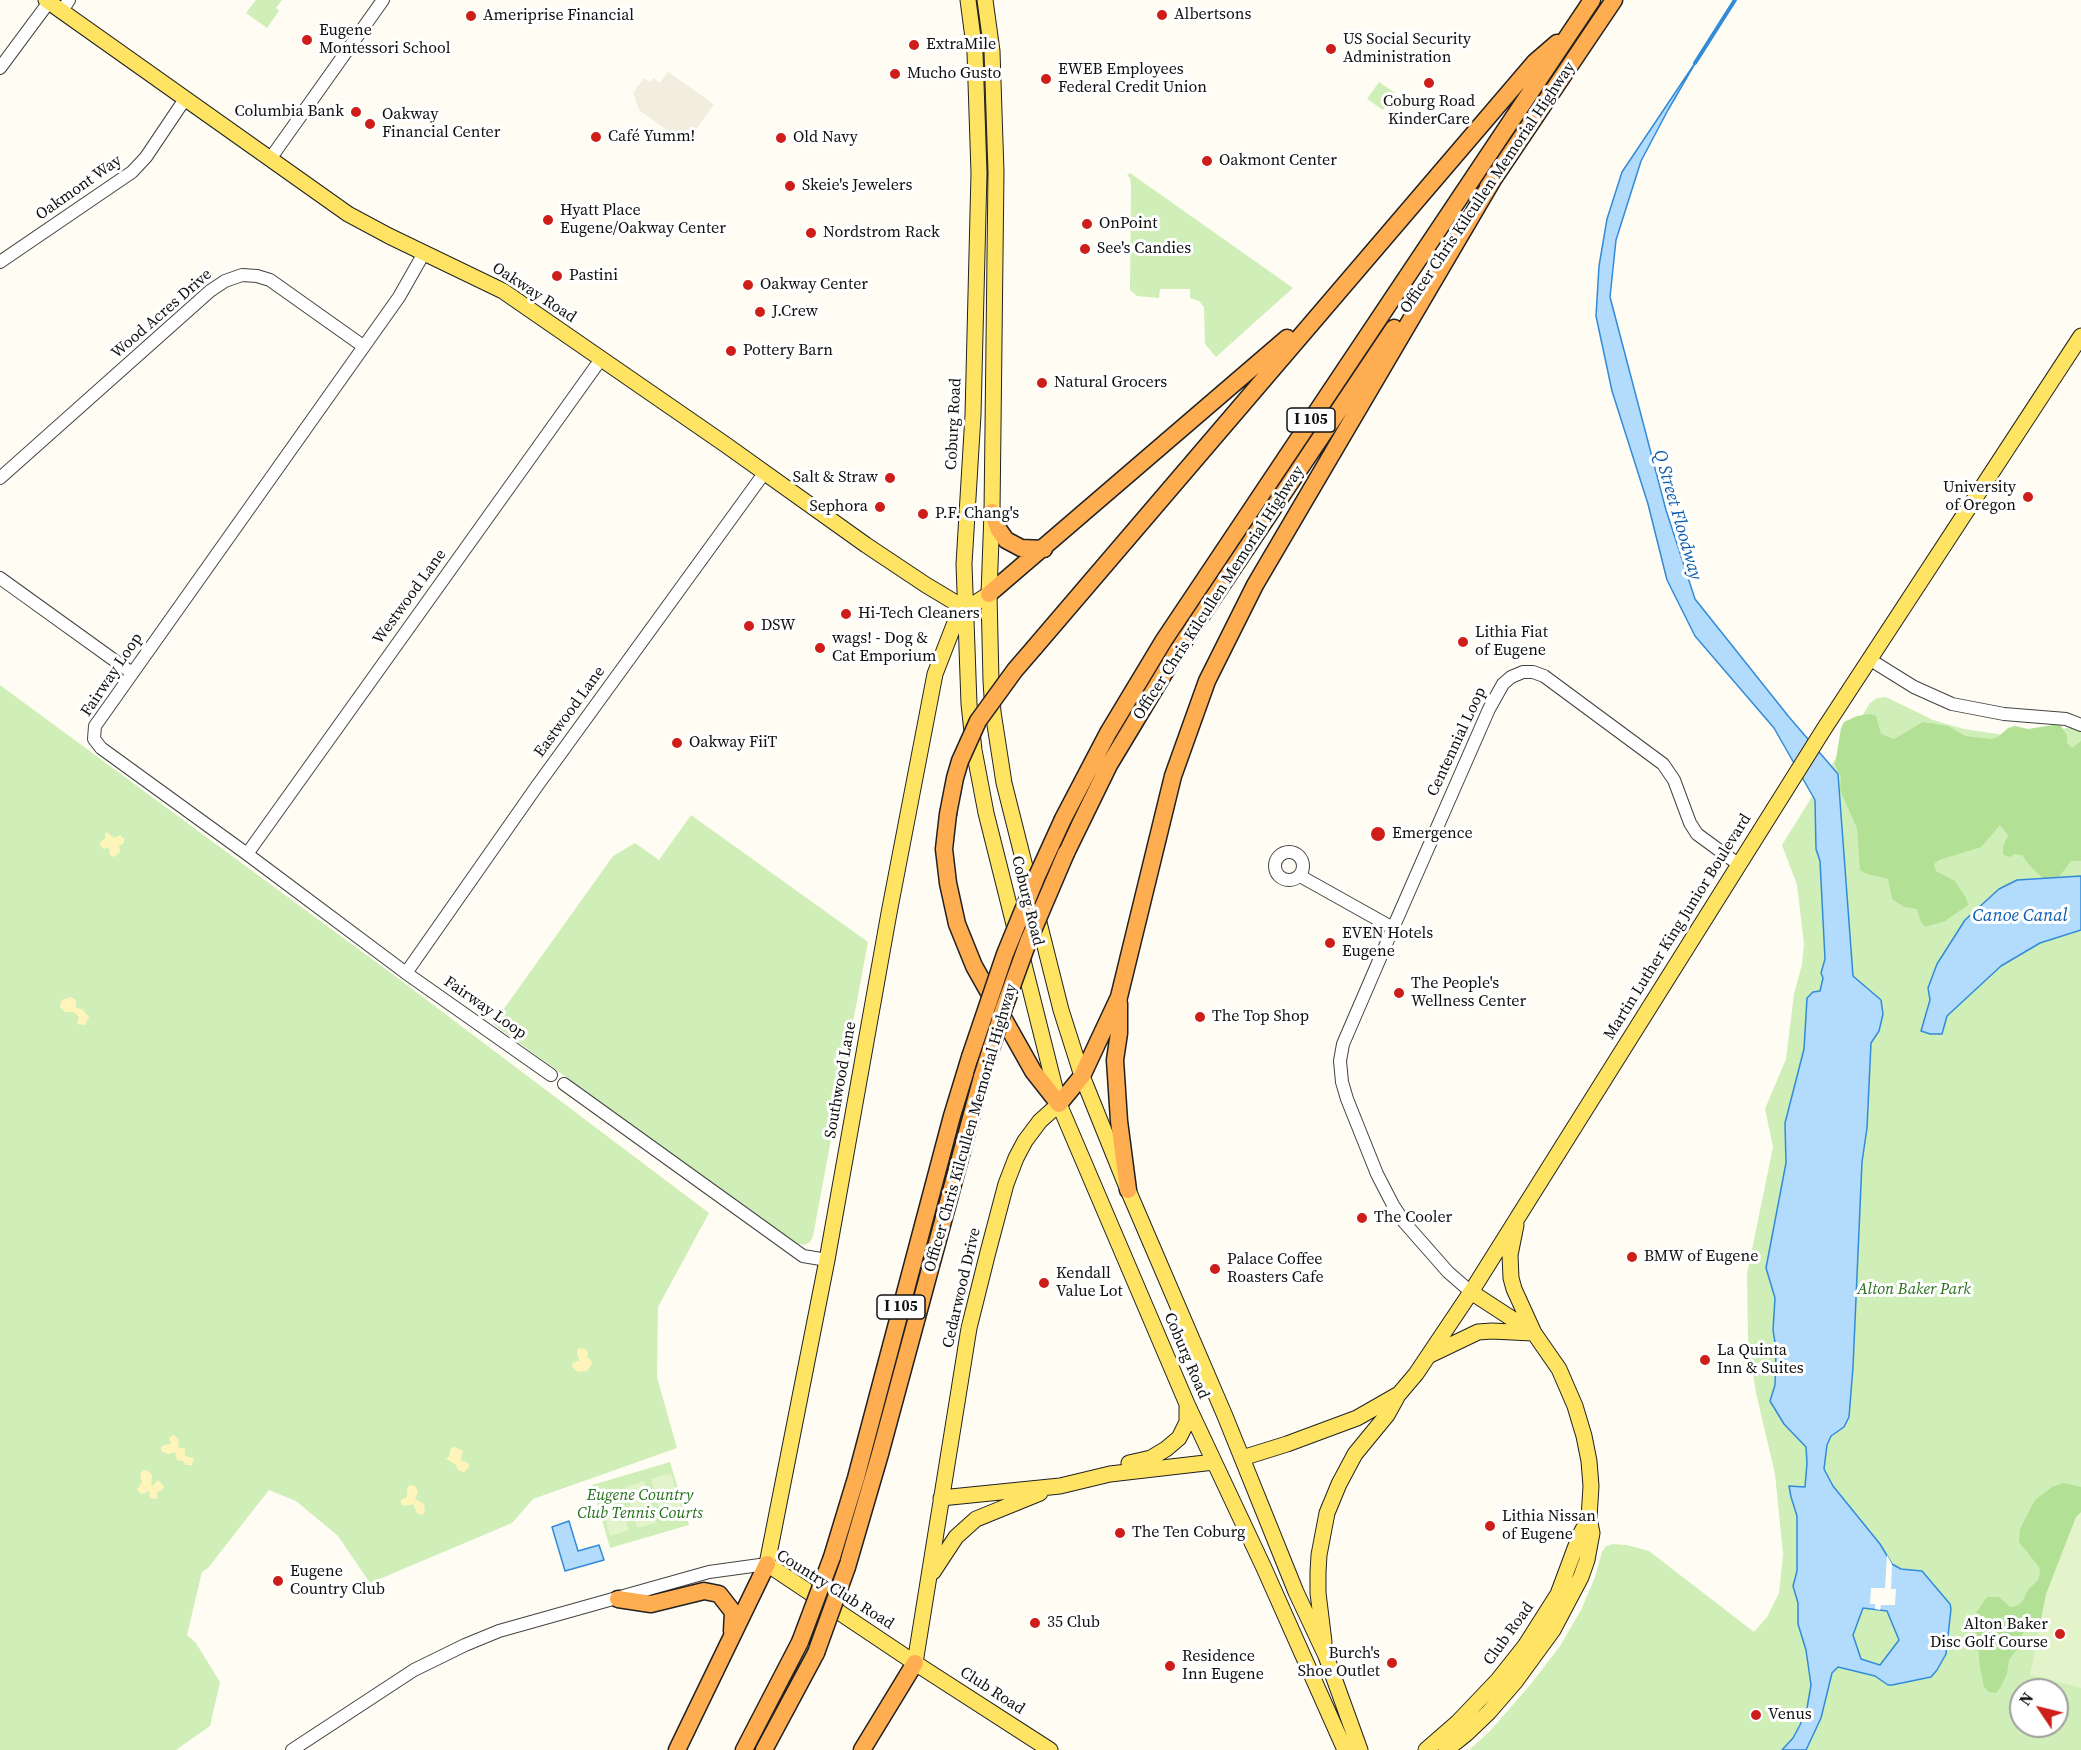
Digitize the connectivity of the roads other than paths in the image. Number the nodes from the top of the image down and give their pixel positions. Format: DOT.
graph roads {
  1 [pos="383,0"];
  2 [pos="968,0"];
  3 [pos="985,0"];
  4 [pos="1593,0"];
  5 [pos="1614,0"];
  6 [pos="47,1"];
  7 [pos="66,5"];
  8 [pos="1573,29"];
  9 [pos="0,68"];
  10 [pos="185,99"];
  11 [pos="270,159"];
  12 [pos="996,172"];
  13 [pos="980,173"];
  14 [pos="1494,178"];
  15 [pos="424,253"];
  16 [pos="0,262"];
  17 [pos="1328,302"];
  18 [pos="2081,336"];
  19 [pos="363,346"];
  20 [pos="601,359"];
  21 [pos="765,472"];
  22 [pos="0,478"];
  23 [pos="992,512"];
  24 [pos="1044,549"];
  25 [pos="0,579"];
  26 [pos="989,594"];
  27 [pos="966,609"];
  28 [pos="1869,659"];
  29 [pos="132,673"];
  30 [pos="2081,725"];
  31 [pos="247,854"];
  32 [pos="1738,864"];
  33 [pos="1300,876"];
  34 [pos="1393,928"];
  35 [pos="406,973"];
  36 [pos="1113,1028"];
  37 [pos="551,1075"];
  38 [pos="1082,1076"];
  39 [pos="564,1084"];
  40 [pos="1059,1104"];
  41 [pos="1128,1190"];
  42 [pos="1517,1217"];
  43 [pos="827,1260"];
  44 [pos="1471,1292"];
  45 [pos="1534,1334"];
  46 [pos="1430,1355"];
  47 [pos="1399,1394"];
  48 [pos="1186,1404"];
  49 [pos="1242,1458"];
  50 [pos="1214,1462"];
  51 [pos="1110,1474"];
  52 [pos="1060,1486"];
  53 [pos="941,1498"];
  54 [pos="1232,1501"];
  55 [pos="1589,1518"];
  56 [pos="767,1564"];
  57 [pos="929,1578"];
  58 [pos="618,1599"];
  59 [pos="731,1639"];
  60 [pos="1326,1656"];
  61 [pos="915,1663"];
  62 [pos="292,1750"];
  63 [pos="677,1750"];
  64 [pos="744,1750"];
  65 [pos="764,1750"];
  66 [pos="862,1750"];
  67 [pos="1050,1750"];
  68 [pos="1345,1750"];
  69 [pos="1359,1750"];
  70 [pos="1426,1750"];
  71 [pos="1446,1750"];
  1 -- 11 [label="street"];
  2 -- 13 [label="main road, Coburg Road"];
  3 -- 12 [label="main road, Coburg Road"];
  4 -- 8 [label="highway, Officer Chris Kilcullen Memorial Highway / I 105"];
  5 -- 14 [label="highway, Officer Chris Kilcullen Memorial Highway / I 105"];
  6 -- 7 [label="main road, Oakway Road"];
  6 -- 9 [label="street"];
  7 -- 10 [label="main road, Oakway Road"];
  8 -- 17 [label="highway"];
  8 -- 64 [label="highway, Officer Chris Kilcullen Memorial Highway / I 105, bridge"];
  10 -- 11 [label="main road, Oakway Road"];
  10 -- 16 [label="street, Oakmont Way"];
  11 -- 15 [label="main road, Oakway Road"];
  12 -- 13 [label="main road"];
  12 -- 23 [label="main road, Coburg Road"];
  13 -- 27 [label="main road, Coburg Road"];
  14 -- 36 [label="highway"];
  14 -- 65 [label="highway, Officer Chris Kilcullen Memorial Highway / I 105, bridge"];
  15 -- 19 [label="street, Fairway Loop"];
  15 -- 20 [label="main road, Oakway Road"];
  17 -- 24 [label="highway"];
  17 -- 40 [label="highway, bridge"];
  18 -- 28 [label="main road, Martin Luther King Junior Boulevard"];
  19 -- 22 [label="street, Wood Acres Drive"];
  19 -- 29 [label="street, Fairway Loop"];
  20 -- 21 [label="main road, Oakway Road"];
  20 -- 31 [label="street, Westwood Lane"];
  21 -- 27 [label="main road, Oakway Road"];
  21 -- 35 [label="street, Eastwood Lane"];
  23 -- 24 [label="highway"];
  23 -- 26 [label="main road, Coburg Road"];
  24 -- 26 [label="highway"];
  25 -- 29 [label="street"];
  26 -- 27 [label="main road"];
  26 -- 38 [label="main road, Coburg Road"];
  27 -- 40 [label="main road, Coburg Road"];
  27 -- 43 [label="main road, Southwood Lane"];
  28 -- 30 [label="street"];
  28 -- 32 [label="main road, Martin Luther King Junior Boulevard"];
  29 -- 31 [label="street, Fairway Loop"];
  31 -- 35 [label="street, Fairway Loop"];
  32 -- 34 [label="street, Centennial Loop"];
  32 -- 42 [label="main road, Martin Luther King Junior Boulevard"];
  33 -- 34 [label="street"];
  34 -- 44 [label="street, Centennial Loop"];
  35 -- 37 [label="street, Fairway Loop"];
  36 -- 38 [label="highway"];
  36 -- 41 [label="highway"];
  38 -- 40 [label="highway"];
  38 -- 41 [label="main road, Coburg Road"];
  39 -- 43 [label="street"];
  40 -- 48 [label="main road, Coburg Road"];
  40 -- 53 [label="main road, Cedarwood Drive"];
  41 -- 49 [label="main road, Coburg Road"];
  42 -- 44 [label="main road, Martin Luther King Junior Boulevard"];
  42 -- 45 [label="main road"];
  43 -- 56 [label="main road, Southwood Lane"];
  44 -- 45 [label="main road, Club Road"];
  44 -- 46 [label="main road, Martin Luther King Junior Boulevard"];
  45 -- 46 [label="main road"];
  45 -- 55 [label="main road, Club Road"];
  46 -- 47 [label="main road, Martin Luther King Junior Boulevard"];
  47 -- 49 [label="main road, Martin Luther King Junior Boulevard"];
  47 -- 60 [label="main road"];
  48 -- 50 [label="main road, Coburg Road"];
  48 -- 51 [label="main road"];
  49 -- 54 [label="main road"];
  49 -- 60 [label="main road, Coburg Road"];
  50 -- 51 [label="main road"];
  50 -- 54 [label="main road, Coburg Road"];
  51 -- 52 [label="main road"];
  52 -- 53 [label="main road"];
  52 -- 57 [label="main road"];
  53 -- 57 [label="main road"];
  54 -- 68 [label="main road, Coburg Road"];
  55 -- 70 [label="main road, Club Road"];
  55 -- 71 [label="main road, Club Road"];
  56 -- 58 [label="street, Country Club Road"];
  56 -- 59 [label="highway"];
  56 -- 61 [label="main road, Country Club Road"];
  57 -- 61 [label="main road"];
  58 -- 59 [label="highway"];
  58 -- 62 [label="street, Country Club Road"];
  59 -- 63 [label="highway"];
  60 -- 69 [label="main road, Coburg Road"];
  61 -- 66 [label="highway"];
  61 -- 67 [label="main road, Club Road"];
}
